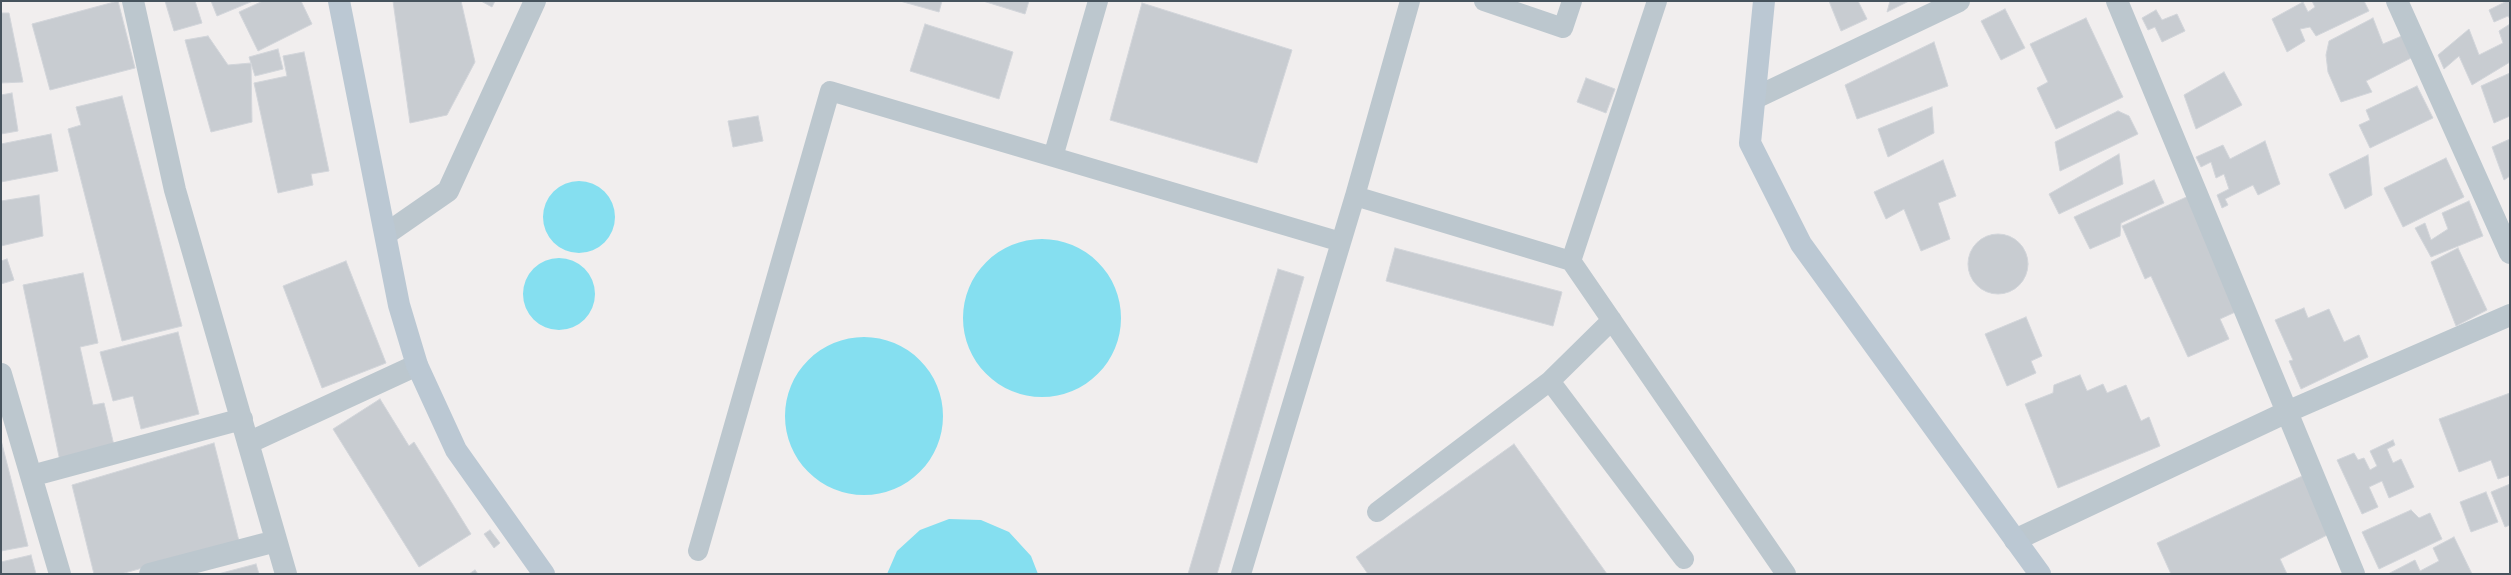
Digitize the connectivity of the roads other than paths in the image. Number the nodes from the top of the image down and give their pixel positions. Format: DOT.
graph roads {
  1 [pos="132,1"];
  2 [pos="339,1"];
  3 [pos="535,1"];
  4 [pos="1098,1"];
  5 [pos="1410,1"];
  6 [pos="1484,1"];
  7 [pos="1572,1"];
  8 [pos="1657,1"];
  9 [pos="1764,1"];
  10 [pos="1959,1"];
  11 [pos="2117,1"];
  12 [pos="2397,1"];
  13 [pos="1755,98"];
  14 [pos="1053,157"];
  15 [pos="1356,196"];
  16 [pos="386,234"];
  17 [pos="1341,242"];
  18 [pos="2510,253"];
  19 [pos="1571,261"];
  20 [pos="2510,315"];
  21 [pos="1612,320"];
  22 [pos="417,365"];
  23 [pos="1,374"];
  24 [pos="1550,381"];
  25 [pos="2289,411"];
  26 [pos="242,419"];
  27 [pos="248,443"];
  28 [pos="31,476"];
  29 [pos="1377,512"];
  30 [pos="2015,540"];
  31 [pos="276,541"];
  32 [pos="698,551"];
  33 [pos="1684,559"];
  34 [pos="1785,573"];
  35 [pos="60,574"];
  36 [pos="150,574"];
  37 [pos="286,574"];
  38 [pos="544,574"];
  39 [pos="1241,574"];
  40 [pos="2040,574"];
  41 [pos="2354,574"];
  1 -- 26 [label="street"];
  2 -- 16 [label="main road"];
  3 -- 16 [label="street"];
  4 -- 14 [label="lane"];
  5 -- 15 [label="lane"];
  6 -- 7 [label="lane"];
  8 -- 19 [label="lane"];
  9 -- 13 [label="main road"];
  10 -- 13 [label="street"];
  11 -- 25 [label="street"];
  12 -- 18 [label="street"];
  13 -- 30 [label="main road"];
  14 -- 17 [label="lane"];
  14 -- 32 [label="lane"];
  15 -- 17 [label="lane"];
  15 -- 19 [label="lane"];
  16 -- 22 [label="main road"];
  17 -- 39 [label="lane"];
  19 -- 21 [label="lane"];
  20 -- 25 [label="street"];
  21 -- 24 [label="lane"];
  21 -- 34 [label="lane"];
  22 -- 27 [label="street"];
  22 -- 38 [label="main road"];
  23 -- 28 [label="street"];
  24 -- 29 [label="lane"];
  24 -- 33 [label="lane"];
  25 -- 30 [label="street"];
  25 -- 41 [label="street"];
  26 -- 27 [label="street"];
  26 -- 28 [label="street"];
  27 -- 31 [label="street"];
  28 -- 35 [label="street"];
  30 -- 40 [label="main road"];
  31 -- 36 [label="street"];
  31 -- 37 [label="street"];
}
